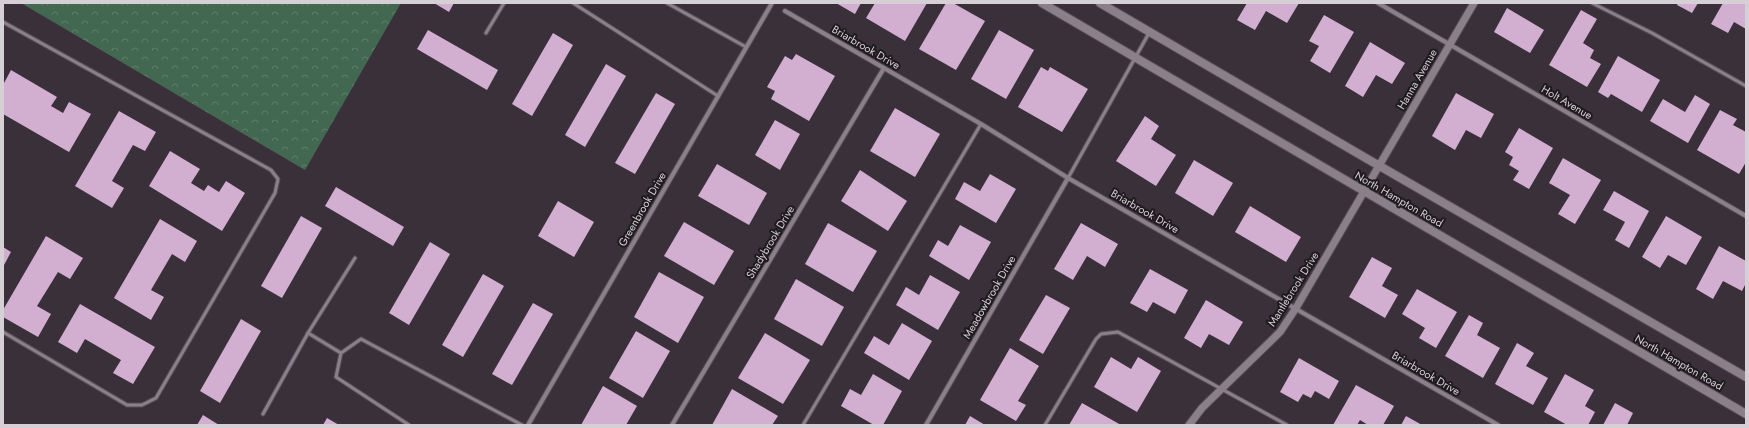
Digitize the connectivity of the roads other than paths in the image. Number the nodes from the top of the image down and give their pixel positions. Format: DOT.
graph roads {
  1 [pos="504,3"];
  2 [pos="573,3"];
  3 [pos="667,3"];
  4 [pos="772,3"];
  5 [pos="1042,3"];
  6 [pos="1100,3"];
  7 [pos="1378,3"];
  8 [pos="1474,3"];
  9 [pos="1592,3"];
  10 [pos="785,11"];
  11 [pos="3,22"];
  12 [pos="1150,32"];
  13 [pos="486,33"];
  14 [pos="1450,45"];
  15 [pos="746,47"];
  16 [pos="1136,58"];
  17 [pos="884,68"];
  18 [pos="1746,86"];
  19 [pos="718,96"];
  20 [pos="981,124"];
  21 [pos="1379,166"];
  22 [pos="1068,178"];
  23 [pos="1365,191"];
  24 [pos="1746,216"];
  25 [pos="355,258"];
  26 [pos="1296,308"];
  27 [pos="3,332"];
  28 [pos="308,333"];
  29 [pos="342,353"];
  30 [pos="1746,377"];
  31 [pos="1222,390"];
  32 [pos="263,414"];
  33 [pos="1746,414"];
  34 [pos="409,425"];
  35 [pos="522,425"];
  36 [pos="528,425"];
  37 [pos="672,425"];
  38 [pos="803,425"];
  39 [pos="926,425"];
  40 [pos="1045,425"];
  41 [pos="1189,425"];
  42 [pos="1287,425"];
  43 [pos="1498,425"];
  1 -- 13 [label="lane"];
  2 -- 19 [label="lane"];
  3 -- 15 [label="lane"];
  4 -- 15 [label="street, Greenbrook Drive"];
  5 -- 16 [label="main road, North Hampton Road"];
  6 -- 12 [label="main road, North Hampton Road"];
  7 -- 14 [label="street, Holt Avenue"];
  8 -- 14 [label="street, Hanna Avenue"];
  9 -- 18 [label="lane"];
  10 -- 17 [label="street, Briarbrook Drive"];
  11 -- 27 [label="lane"];
  12 -- 16 [label="lane"];
  12 -- 21 [label="main road, North Hampton Road"];
  14 -- 21 [label="street, Hanna Avenue"];
  14 -- 24 [label="street, Holt Avenue"];
  15 -- 19 [label="street, Greenbrook Drive"];
  16 -- 22 [label="lane"];
  16 -- 23 [label="main road, North Hampton Road"];
  17 -- 20 [label="street, Briarbrook Drive"];
  17 -- 37 [label="street, Shadybrook Drive"];
  19 -- 36 [label="street, Greenbrook Drive"];
  20 -- 22 [label="street, Briarbrook Drive"];
  20 -- 38 [label="lane"];
  21 -- 23 [label="street, Mantlebrook Drive"];
  21 -- 30 [label="main road, North Hampton Road"];
  22 -- 26 [label="street, Briarbrook Drive"];
  22 -- 39 [label="street, Meadowbrook Drive"];
  23 -- 26 [label="street, Mantlebrook Drive"];
  23 -- 33 [label="main road, North Hampton Road"];
  25 -- 28 [label="lane"];
  26 -- 31 [label="street, Mantlebrook Drive"];
  26 -- 43 [label="street, Briarbrook Drive"];
  28 -- 29 [label="lane"];
  28 -- 32 [label="lane"];
  29 -- 34 [label="lane"];
  29 -- 35 [label="lane"];
  31 -- 40 [label="lane"];
  31 -- 41 [label="street, Mantlebrook Drive"];
  31 -- 42 [label="lane"];
}
